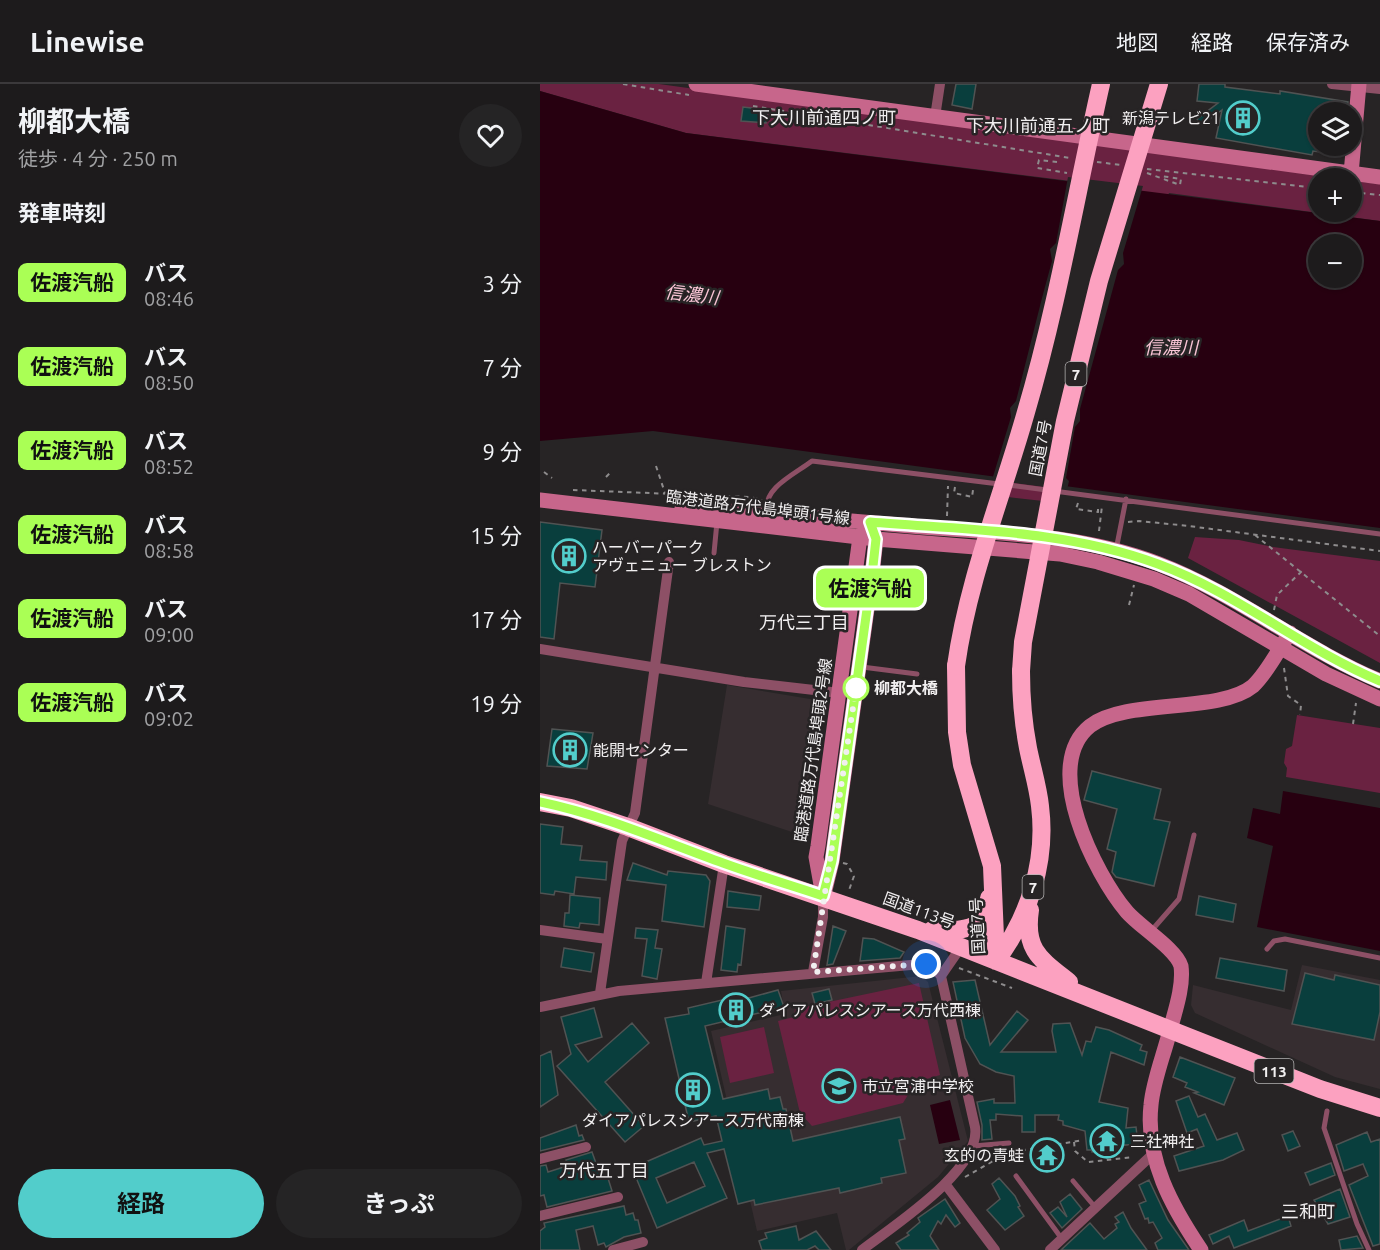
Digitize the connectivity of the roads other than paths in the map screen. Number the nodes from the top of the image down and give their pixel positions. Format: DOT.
graph roads {
  1 [pos="940,84"];
  2 [pos="1101,84"];
  3 [pos="1159,84"];
  4 [pos="1332,84"];
  5 [pos="1359,85"];
  6 [pos="716,86"];
  7 [pos="1380,89"];
  8 [pos="695,90"];
  9 [pos="935,117"];
  10 [pos="1308,168"];
  11 [pos="1352,168"];
  12 [pos="1362,175"];
  13 [pos="1380,177"];
  14 [pos="1126,499"];
  15 [pos="540,500"];
  16 [pos="767,507"];
  17 [pos="639,510"];
  18 [pos="717,522"];
  19 [pos="870,522"];
  20 [pos="1380,534"];
  21 [pos="860,537"];
  22 [pos="876,539"];
  23 [pos="1116,551"];
  24 [pos="714,553"];
  25 [pos="669,562"];
  26 [pos="1290,633"];
  27 [pos="1280,647"];
  28 [pos="540,649"];
  29 [pos="859,667"];
  30 [pos="654,669"];
  31 [pos="917,674"];
  32 [pos="1380,681"];
  33 [pos="840,693"];
  34 [pos="1380,699"];
  35 [pos="540,802"];
  36 [pos="628,827"];
  37 [pos="1194,835"];
  38 [pos="724,864"];
  39 [pos="992,866"];
  40 [pos="1038,870"];
  41 [pos="823,896"];
  42 [pos="540,930"];
  43 [pos="918,930"];
  44 [pos="1150,934"];
  45 [pos="607,939"];
  46 [pos="962,947"];
  47 [pos="1267,948"];
  48 [pos="1380,958"];
  49 [pos="996,961"];
  50 [pos="813,972"];
  51 [pos="941,976"];
  52 [pos="706,983"];
  53 [pos="600,993"];
  54 [pos="1084,995"];
  55 [pos="540,1007"];
  56 [pos="1171,1028"];
  57 [pos="1380,1108"];
  58 [pos="1327,1111"];
  59 [pos="1009,1143"];
  60 [pos="973,1146"];
  61 [pos="586,1147"];
  62 [pos="1148,1158"];
  63 [pos="540,1159"];
  64 [pos="1016,1176"];
  65 [pos="1073,1180"];
  66 [pos="946,1185"];
  67 [pos="618,1197"];
  68 [pos="1095,1207"];
  69 [pos="540,1216"];
  70 [pos="1062,1239"];
  71 [pos="643,1242"];
  72 [pos="613,1250"];
  73 [pos="862,1250"];
  74 [pos="995,1250"];
  75 [pos="1050,1250"];
  76 [pos="1202,1250"];
  77 [pos="1369,1250"];
  1 -- 9 [label="street"];
  2 -- 39 [label="highway, 国道7号, bridge"];
  3 -- 40 [label="highway, 国道7号 / 7, bridge"];
  4 -- 5 [label="street"];
  5 -- 7 [label="street"];
  5 -- 11 [label="street"];
  6 -- 8 [label="street"];
  6 -- 9 [label="street"];
  9 -- 10 [label="street"];
  12 -- 13 [label="street"];
  14 -- 16 [label="lane"];
  14 -- 20 [label="lane"];
  14 -- 23 [label="lane"];
  15 -- 17 [label="street, 臨港道路万代島埠頭1号線"];
  16 -- 17 [label="street, 臨港道路万代島埠頭1号線"];
  16 -- 19 [label="street, 臨港道路万代島埠頭1号線"];
  17 -- 18 [label="street, 臨港道路万代島埠頭1号線"];
  18 -- 21 [label="street, 臨港道路万代島埠頭1号線"];
  18 -- 24 [label="lane"];
  19 -- 21 [label="street, 臨港道路万代島埠頭2号線"];
  19 -- 22 [label="street, 臨港道路万代島埠頭2号線"];
  19 -- 23 [label="street, 臨港道路万代島埠頭1号線"];
  21 -- 22 [label="street, 臨港道路万代島埠頭1号線"];
  21 -- 33 [label="street, 臨港道路万代島埠頭2号線"];
  22 -- 27 [label="street, 臨港道路万代島埠頭1号線"];
  22 -- 29 [label="street, 臨港道路万代島埠頭2号線"];
  23 -- 26 [label="street, 臨港道路万代島埠頭1号線"];
  25 -- 30 [label="street"];
  26 -- 27 [label="street"];
  26 -- 32 [label="street, 臨港道路万代島埠頭1号線"];
  27 -- 34 [label="street, 臨港道路万代島埠頭1号線"];
  27 -- 44 [label="street"];
  28 -- 30 [label="street"];
  29 -- 31 [label="lane"];
  29 -- 41 [label="street, 臨港道路万代島埠頭2号線"];
  30 -- 33 [label="street"];
  30 -- 36 [label="street"];
  33 -- 41 [label="street, 臨港道路万代島埠頭2号線"];
  35 -- 36 [label="highway, 国道113号 / 113"];
  36 -- 38 [label="highway, 国道113号 / 113"];
  36 -- 45 [label="street"];
  37 -- 44 [label="lane"];
  38 -- 41 [label="highway, 国道113号 / 113"];
  38 -- 52 [label="street"];
  39 -- 43 [label="highway"];
  39 -- 49 [label="highway, 国道7号"];
  40 -- 49 [label="highway, 国道7号 / 7"];
  40 -- 54 [label="highway"];
  41 -- 43 [label="highway, 国道113号 / 113"];
  41 -- 50 [label="street"];
  42 -- 45 [label="street"];
  43 -- 46 [label="highway, 国道113号 / 113"];
  44 -- 56 [label="street"];
  45 -- 53 [label="street"];
  46 -- 49 [label="highway, 国道113号 / 113"];
  46 -- 51 [label="street"];
  47 -- 48 [label="lane"];
  49 -- 54 [label="highway, 国道113号 / 113"];
  50 -- 51 [label="street"];
  50 -- 52 [label="street"];
  51 -- 60 [label="street"];
  52 -- 53 [label="street"];
  53 -- 55 [label="street"];
  54 -- 56 [label="highway, 国道113号 / 113"];
  56 -- 57 [label="highway, 国道113号 / 113"];
  56 -- 62 [label="street"];
  58 -- 77 [label="lane"];
  59 -- 60 [label="lane"];
  60 -- 66 [label="street"];
  61 -- 63 [label="street"];
  62 -- 68 [label="street"];
  62 -- 76 [label="street"];
  64 -- 70 [label="lane"];
  65 -- 68 [label="lane"];
  66 -- 73 [label="street"];
  66 -- 74 [label="street"];
  67 -- 69 [label="street"];
  68 -- 70 [label="street"];
  70 -- 75 [label="street"];
  71 -- 72 [label="street"];
}
